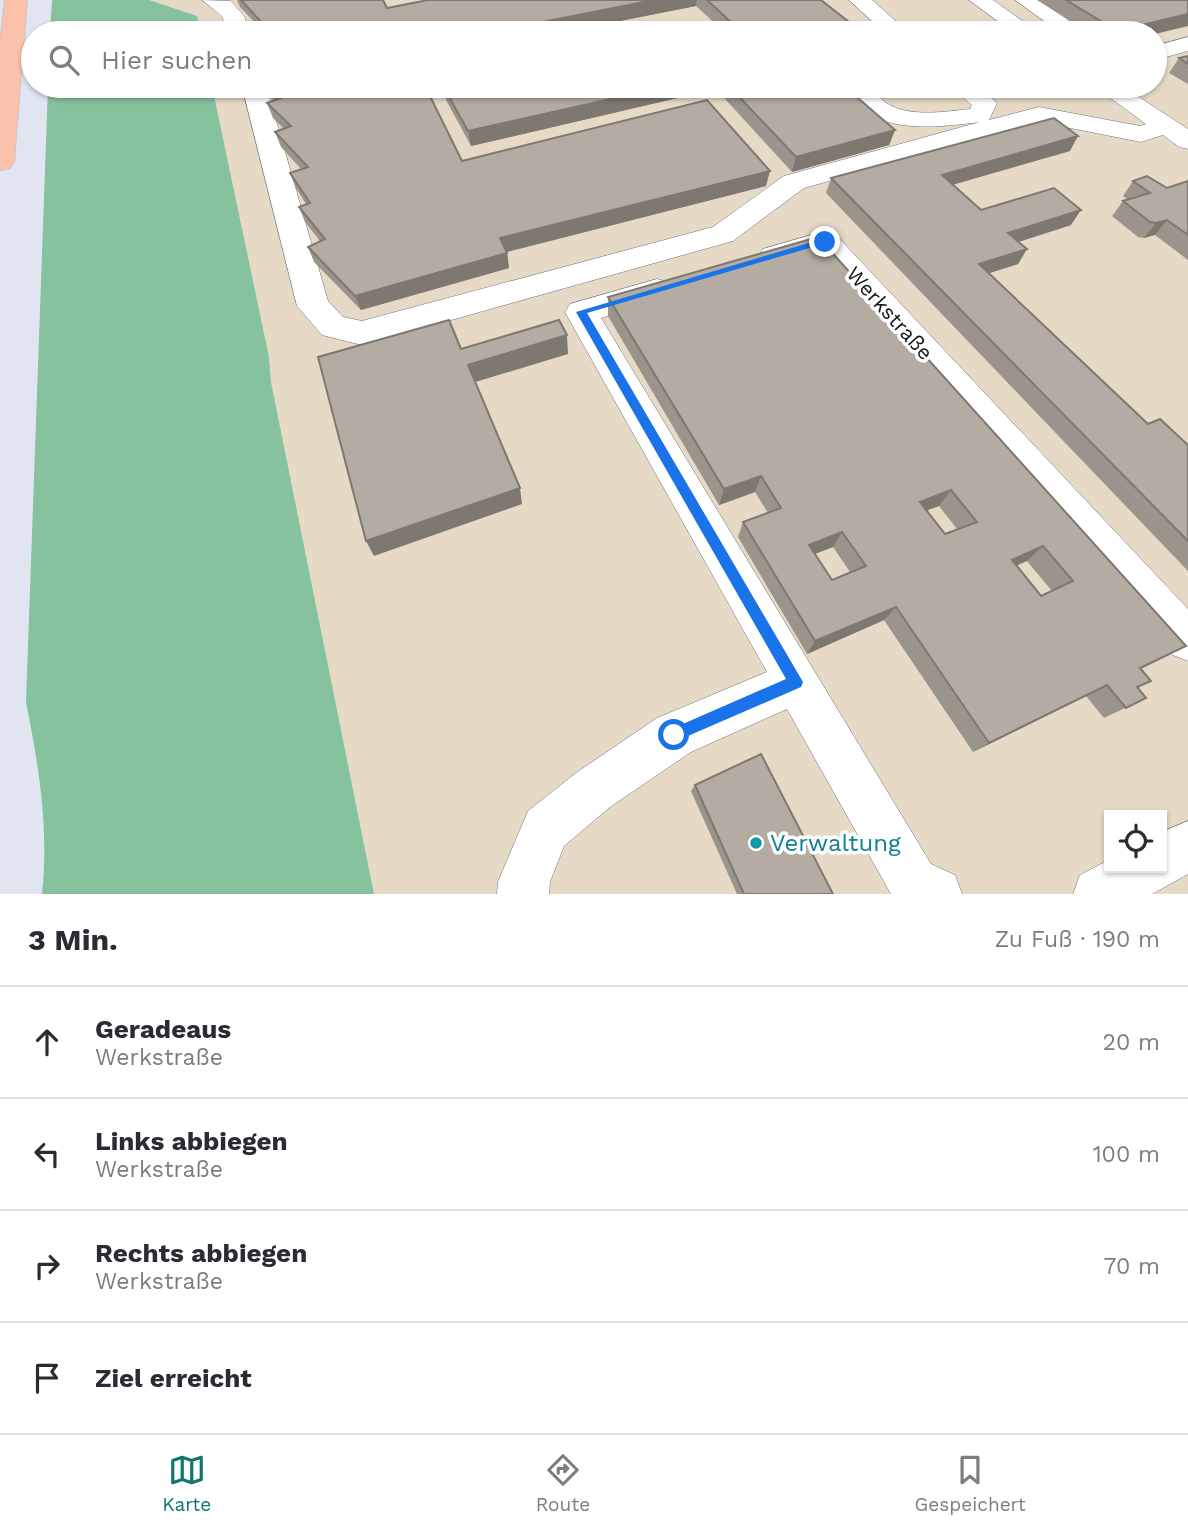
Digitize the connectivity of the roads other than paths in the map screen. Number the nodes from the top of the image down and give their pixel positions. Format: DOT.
graph roads {
  1 [pos="16,0"];
  2 [pos="212,0"];
  3 [pos="859,0"];
  4 [pos="979,0"];
  5 [pos="1025,0"];
  6 [pos="236,21"];
  7 [pos="884,21"];
  8 [pos="1010,21"];
  9 [pos="1057,21"];
  10 [pos="1188,44"];
  11 [pos="1167,50"];
  12 [pos="257,98"];
  13 [pos="868,98"];
  14 [pos="978,98"];
  15 [pos="1124,98"];
  16 [pos="980,115"];
  17 [pos="1008,122"];
  18 [pos="1166,126"];
  19 [pos="1188,141"];
  20 [pos="0,162"];
  21 [pos="748,264"];
  22 [pos="684,282"];
  23 [pos="1188,640"];
  24 [pos="796,682"];
  25 [pos="1188,846"];
  26 [pos="1167,857"];
  27 [pos="1139,873"];
  28 [pos="523,894"];
  29 [pos="936,894"];
  30 [pos="1099,894"];
  1 -- 20 [label="main road"];
  2 -- 6 [label="street"];
  3 -- 7 [label="street"];
  4 -- 8 [label="street"];
  5 -- 9 [label="street"];
  10 -- 11 [label="street"];
  12 -- 17 [label="street"];
  13 -- 16 [label="street"];
  14 -- 16 [label="street"];
  15 -- 18 [label="street"];
  16 -- 17 [label="street"];
  17 -- 18 [label="street"];
  18 -- 19 [label="street"];
  21 -- 23 [label="street, Werkstraße"];
  22 -- 24 [label="street"];
  24 -- 28 [label="street"];
  24 -- 29 [label="street"];
  25 -- 26 [label="street"];
  27 -- 30 [label="street"];
}
